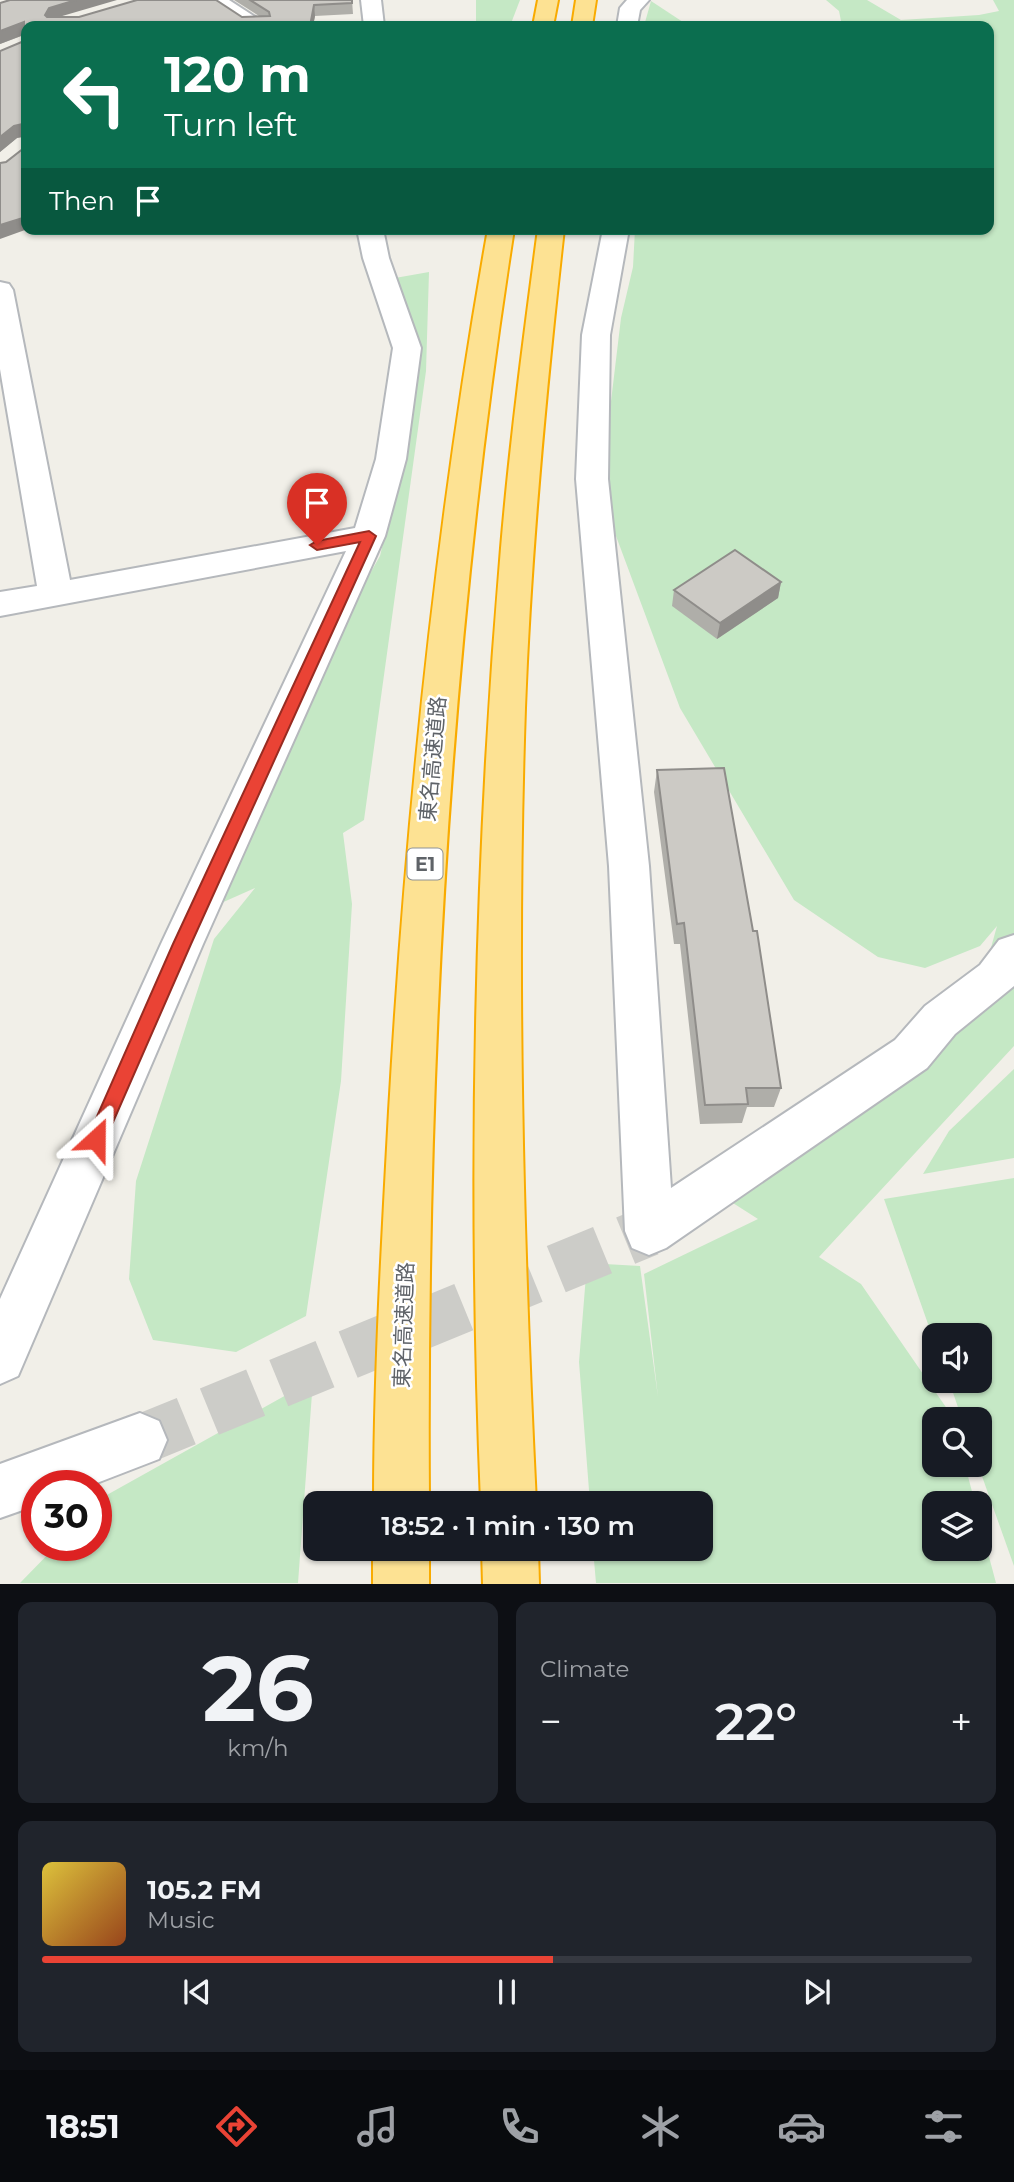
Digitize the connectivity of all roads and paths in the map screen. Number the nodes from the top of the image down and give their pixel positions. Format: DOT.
graph roads {
  1 [pos="214,0"];
  2 [pos="371,0"];
  3 [pos="548,0"];
  4 [pos="586,0"];
  5 [pos="639,0"];
  6 [pos="250,21"];
  7 [pos="372,21"];
  8 [pos="544,21"];
  9 [pos="583,21"];
  10 [pos="627,21"];
  11 [pos="371,235"];
  12 [pos="500,235"];
  13 [pos="550,235"];
  14 [pos="615,235"];
  15 [pos="0,290"];
  16 [pos="369,536"];
  17 [pos="55,592"];
  18 [pos="0,604"];
  19 [pos="1014,953"];
  20 [pos="0,1358"];
  21 [pos="140,1440"];
  22 [pos="0,1491"];
  23 [pos="401,1491"];
  24 [pos="507,1491"];
  25 [pos="401,1561"];
  26 [pos="510,1561"];
  27 [pos="401,1584"];
  28 [pos="511,1584"];
  1 -- 6 [label="street"];
  2 -- 7 [label="street"];
  3 -- 8 [label="highway"];
  4 -- 9 [label="highway"];
  5 -- 10 [label="street"];
  11 -- 16 [label="street"];
  12 -- 23 [label="highway, 東名高速道路 / E1"];
  13 -- 24 [label="highway"];
  14 -- 19 [label="street"];
  15 -- 17 [label="street"];
  16 -- 17 [label="street"];
  16 -- 20 [label="street"];
  17 -- 18 [label="street"];
  21 -- 22 [label="street"];
  25 -- 27 [label="highway"];
  26 -- 28 [label="highway"];
}
